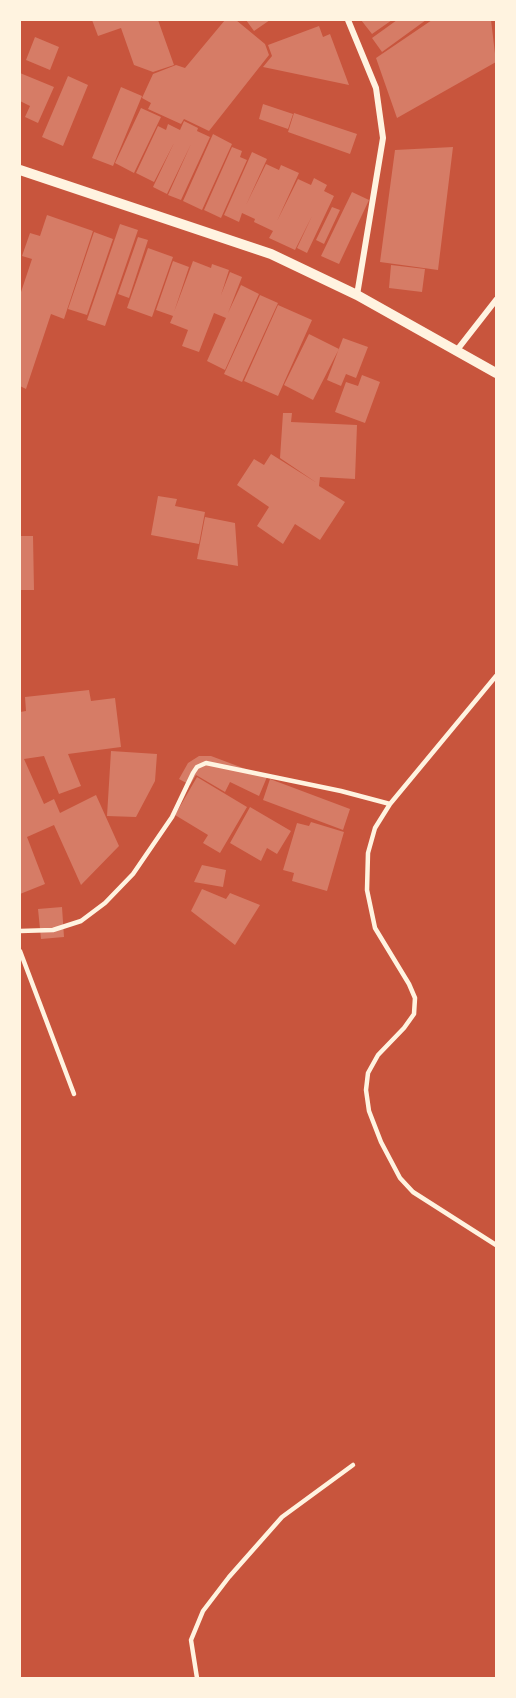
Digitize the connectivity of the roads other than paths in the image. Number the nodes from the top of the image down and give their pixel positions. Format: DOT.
graph roads {
  1 [pos="348,20"];
  2 [pos="20,170"];
  3 [pos="357,295"];
  4 [pos="496,300"];
  5 [pos="457,350"];
  6 [pos="496,373"];
  7 [pos="496,676"];
  8 [pos="390,804"];
  9 [pos="20,931"];
  10 [pos="20,951"];
  11 [pos="74,1094"];
  12 [pos="496,1245"];
  13 [pos="353,1465"];
  14 [pos="197,1678"];
  1 -- 3 [label="street"];
  2 -- 3 [label="street"];
  3 -- 5 [label="street"];
  4 -- 5 [label="street"];
  5 -- 6 [label="street"];
  7 -- 8 [label="lane"];
  8 -- 9 [label="lane"];
  8 -- 12 [label="lane"];
  10 -- 11 [label="lane"];
  13 -- 14 [label="lane"];
}
